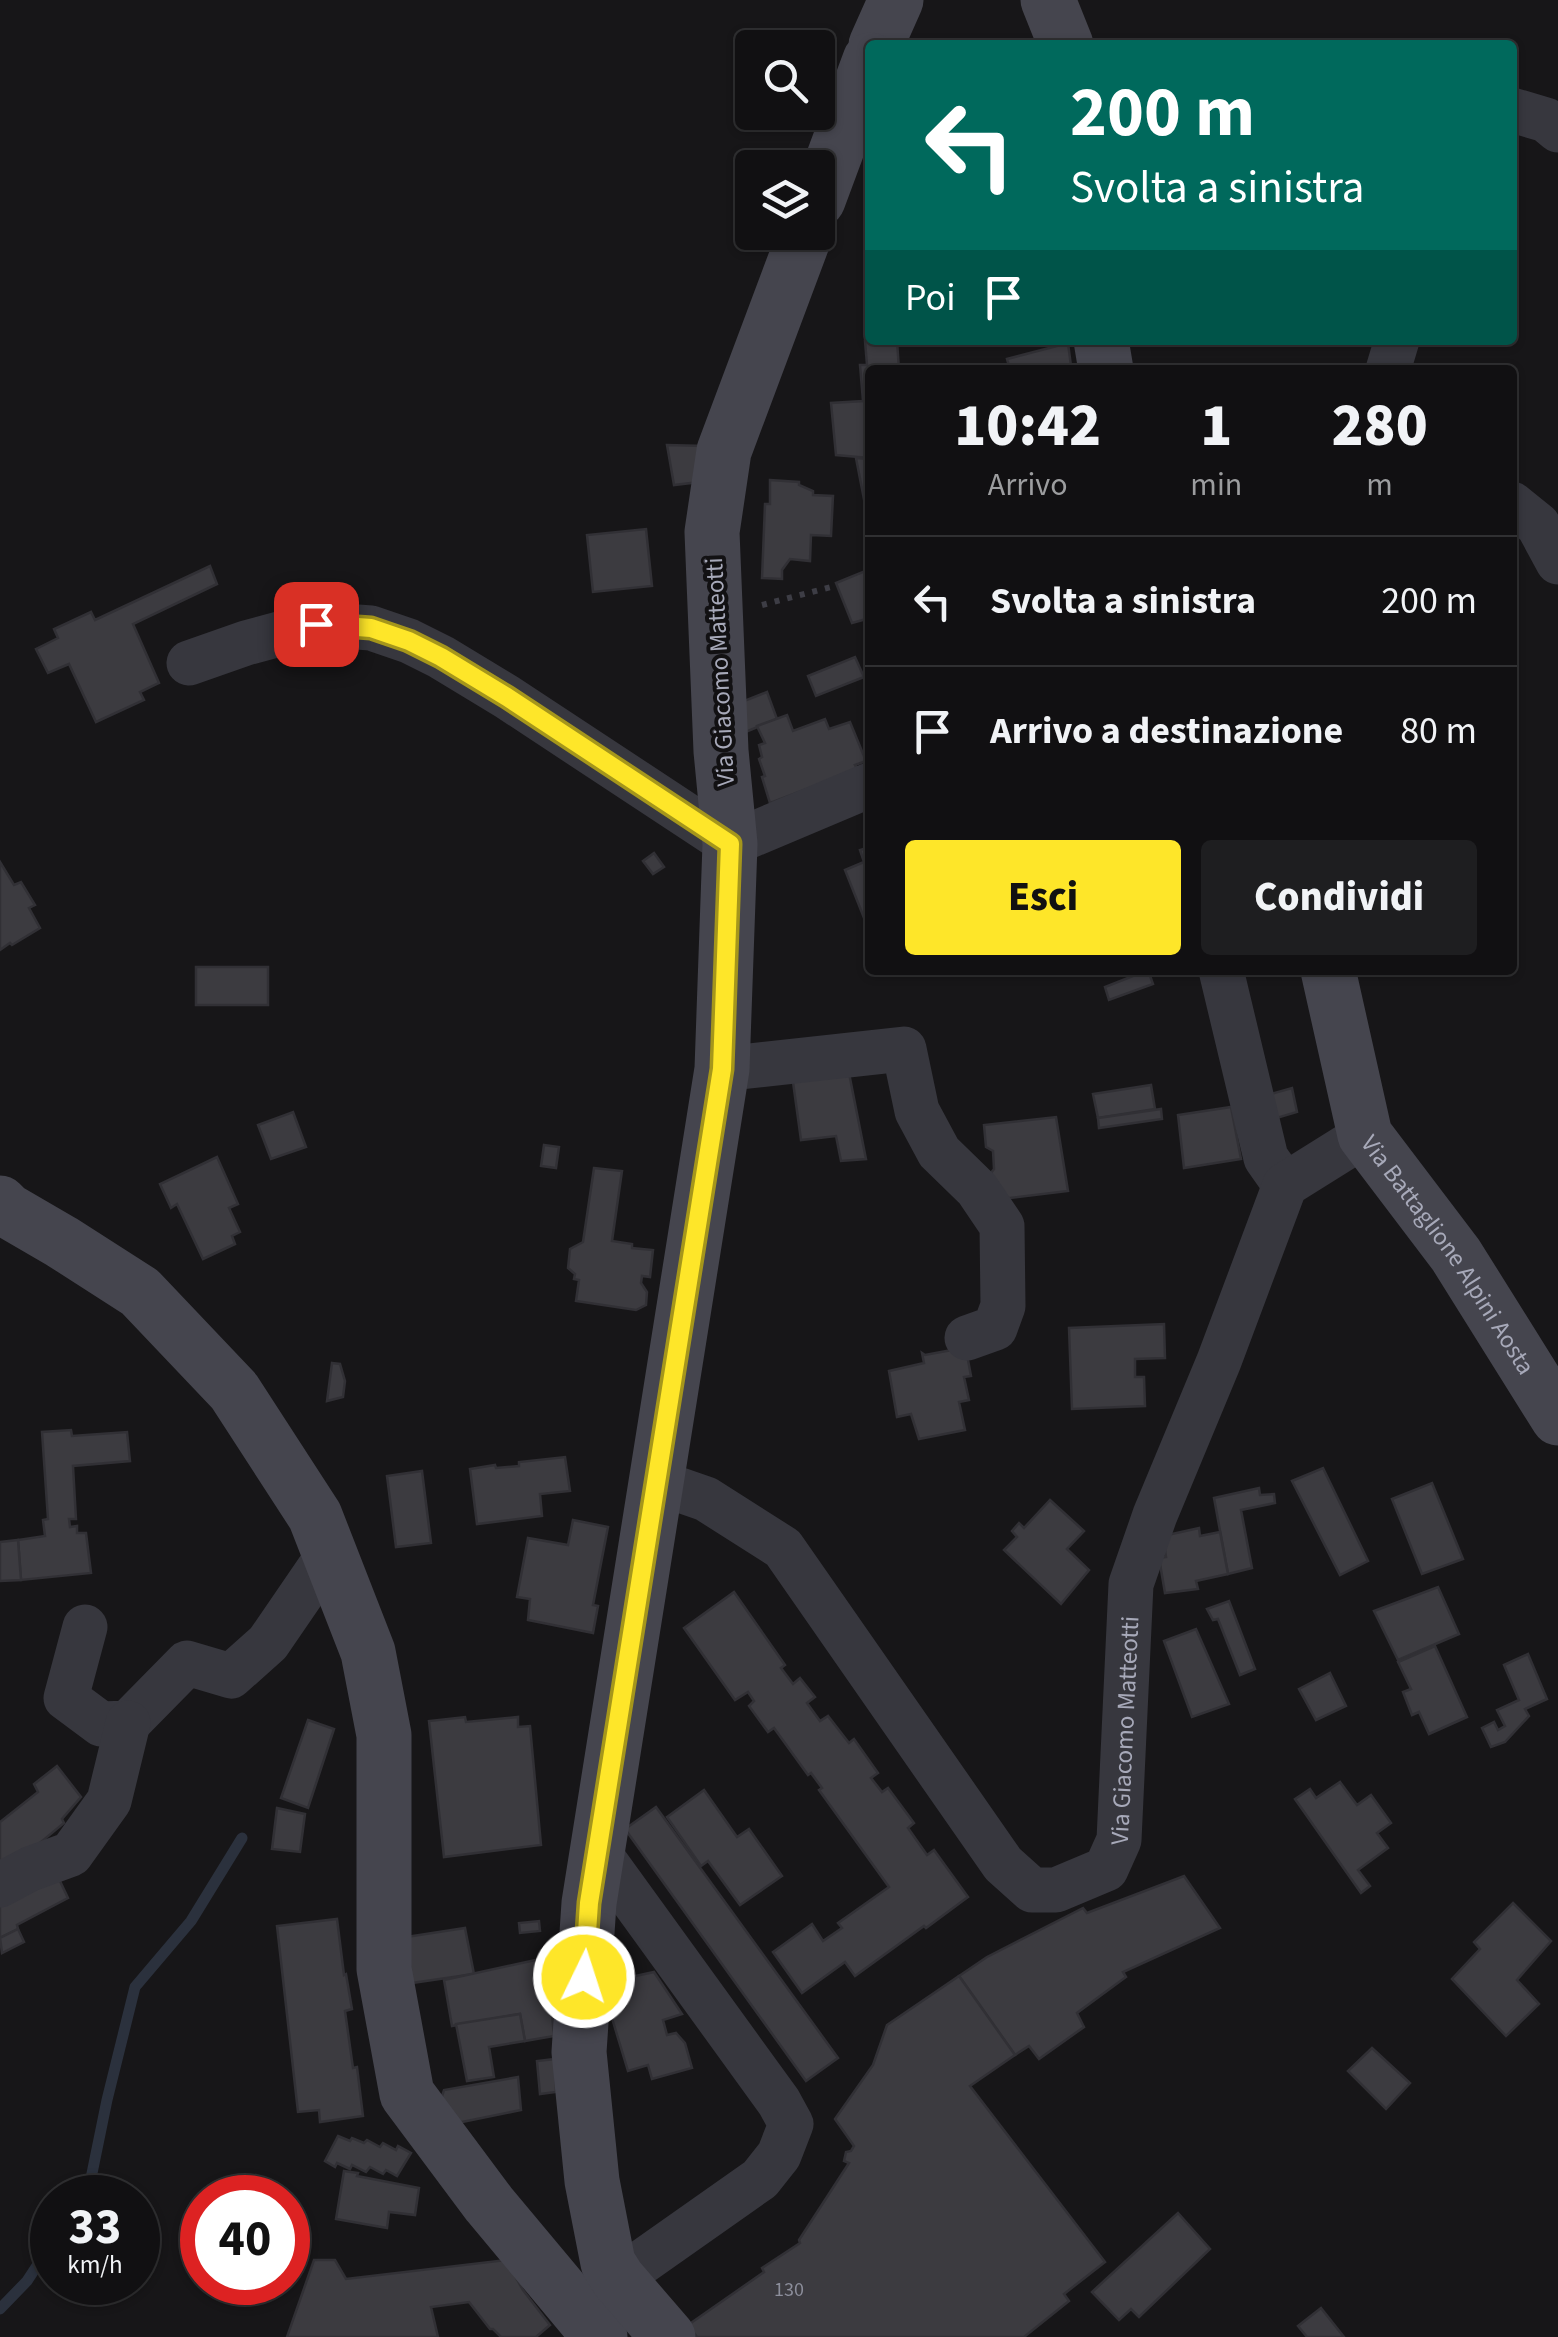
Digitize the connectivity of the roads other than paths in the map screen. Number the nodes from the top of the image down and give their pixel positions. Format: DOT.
graph roads {
  1 [pos="875,0"];
  2 [pos="896,0"];
  3 [pos="1048,0"];
  4 [pos="1074,0"];
  5 [pos="872,40"];
  6 [pos="877,40"];
  7 [pos="1067,40"];
  8 [pos="1070,40"];
  9 [pos="865,69"];
  10 [pos="1517,111"];
  11 [pos="1558,130"];
  12 [pos="835,153"];
  13 [pos="799,250"];
  14 [pos="1517,508"];
  15 [pos="1558,562"];
  16 [pos="189,662"];
  17 [pos="865,787"];
  18 [pos="730,844"];
  19 [pos="1221,975"];
  20 [pos="1329,975"];
  21 [pos="722,1069"];
  22 [pos="1366,1135"];
  23 [pos="1286,1185"];
  24 [pos="0,1203"];
  25 [pos="967,1338"];
  26 [pos="1558,1418"];
  27 [pos="654,1481"];
  28 [pos="329,1554"];
  29 [pos="85,1627"];
  30 [pos="128,1723"];
  31 [pos="598,1852"];
  32 [pos="0,1885"];
  33 [pos="618,2279"];
  34 [pos="656,2334"];
  35 [pos="600,2337"];
  1 -- 5 [label="street"];
  2 -- 6 [label="street"];
  3 -- 7 [label="street"];
  4 -- 8 [label="street"];
  9 -- 12 [label="street"];
  10 -- 11 [label="street"];
  13 -- 18 [label="street, Via Giacomo Matteotti"];
  14 -- 15 [label="street"];
  16 -- 18 [label="street"];
  17 -- 18 [label="street"];
  18 -- 21 [label="street, Via Giacomo Matteotti"];
  19 -- 23 [label="street"];
  20 -- 22 [label="street, Via Battaglione Alpini Aosta"];
  21 -- 25 [label="street"];
  21 -- 27 [label="street, Via Giacomo Matteotti"];
  22 -- 23 [label="street"];
  22 -- 26 [label="street, Via Battaglione Alpini Aosta"];
  23 -- 27 [label="street, Via Giacomo Matteotti"];
  24 -- 28 [label="street"];
  27 -- 31 [label="street, Via Giacomo Matteotti"];
  28 -- 30 [label="street"];
  28 -- 35 [label="street"];
  29 -- 30 [label="street"];
  30 -- 32 [label="street"];
  31 -- 33 [label="street, Via Giacomo Matteotti"];
  31 -- 33 [label="street"];
  33 -- 34 [label="street, Via Giacomo Matteotti"];
}
